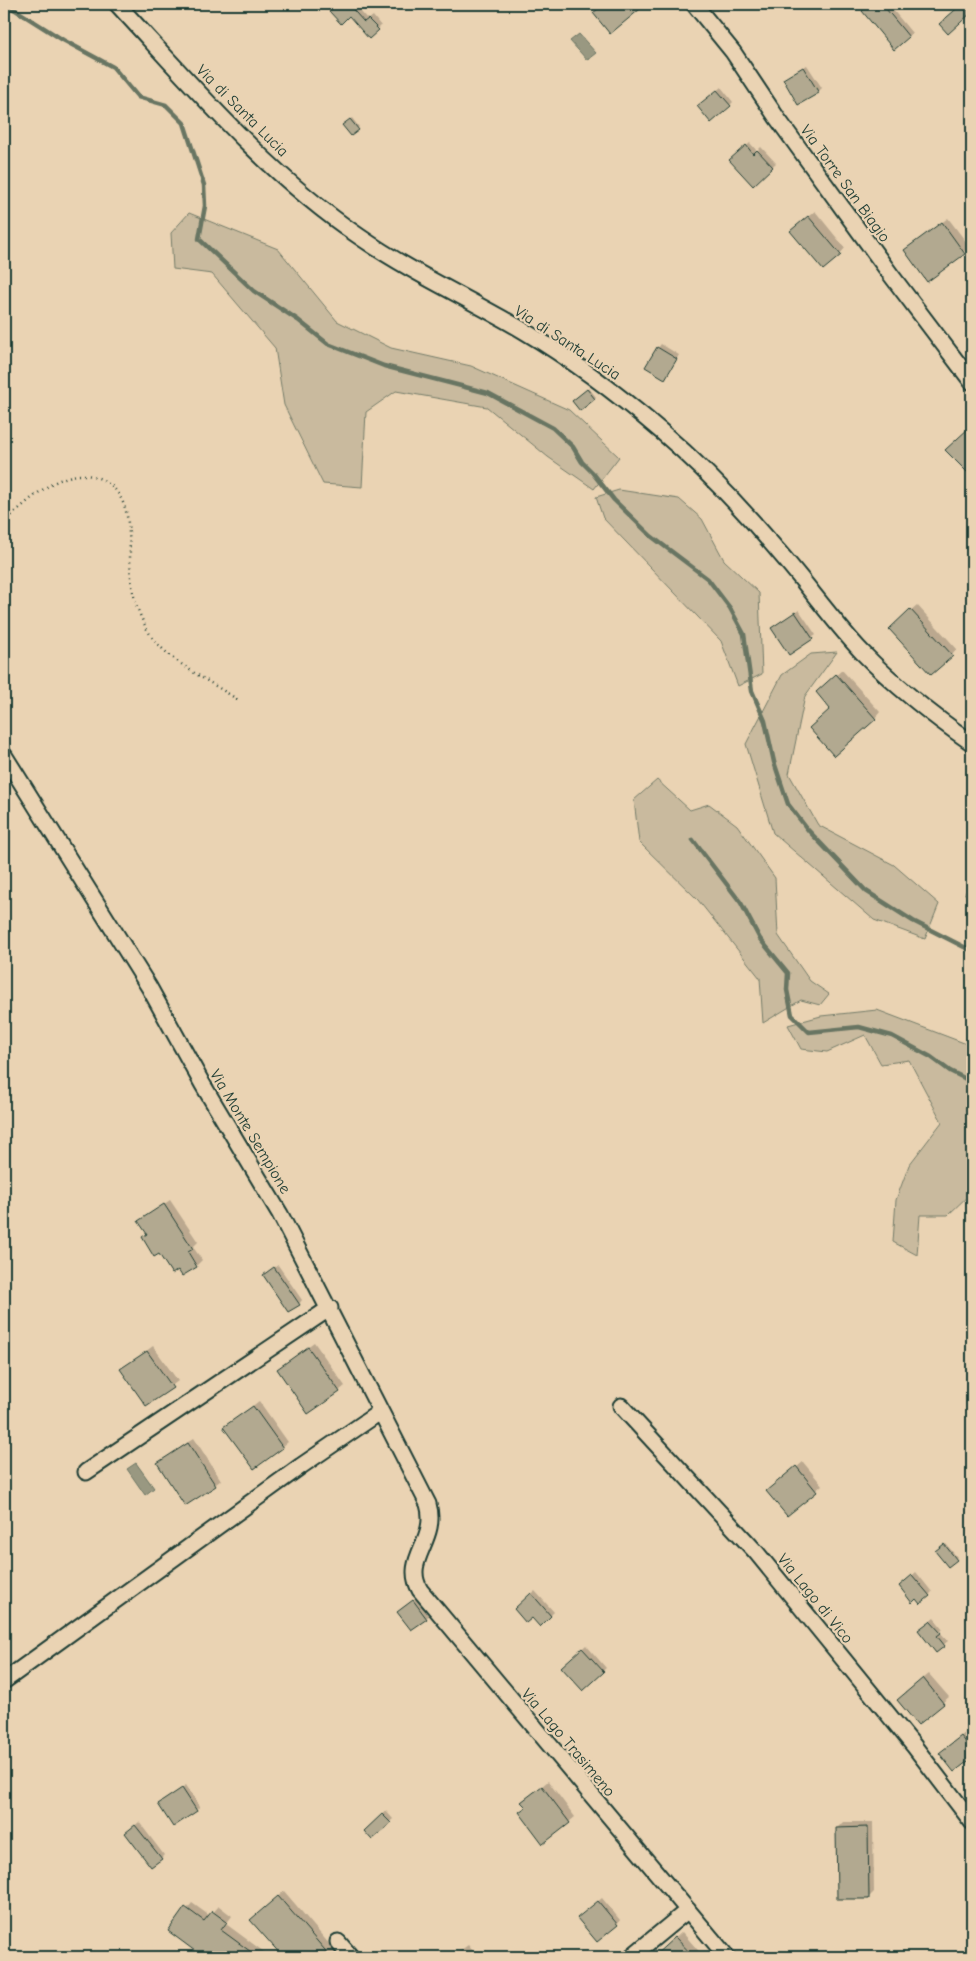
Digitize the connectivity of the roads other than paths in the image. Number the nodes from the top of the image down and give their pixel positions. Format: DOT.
graph roads {
  1 [pos="117,4"];
  2 [pos="694,4"];
  3 [pos="972,382"];
  4 [pos="972,743"];
  5 [pos="4,755"];
  6 [pos="330,1308"];
  7 [pos="621,1406"];
  8 [pos="380,1412"];
  9 [pos="86,1472"];
  10 [pos="426,1540"];
  11 [pos="4,1681"];
  12 [pos="972,1822"];
  13 [pos="688,1910"];
  14 [pos="338,1942"];
  15 [pos="351,1957"];
  16 [pos="631,1957"];
  17 [pos="727,1957"];
  1 -- 4 [label="street, Via di Santa Lucia"];
  2 -- 3 [label="street, Via Torre San Biagio"];
  5 -- 6 [label="street, Via Monte Sempione"];
  6 -- 8 [label="street, Via Monte Sempione"];
  6 -- 9 [label="street"];
  7 -- 12 [label="street, Via Lago di Vico"];
  8 -- 10 [label="street, Via Monte Sempione"];
  8 -- 11 [label="street"];
  10 -- 13 [label="street, Via Lago Trasimeno"];
  13 -- 16 [label="street"];
  13 -- 17 [label="street, Via Lago Trasimeno"];
  14 -- 15 [label="street"];
}
